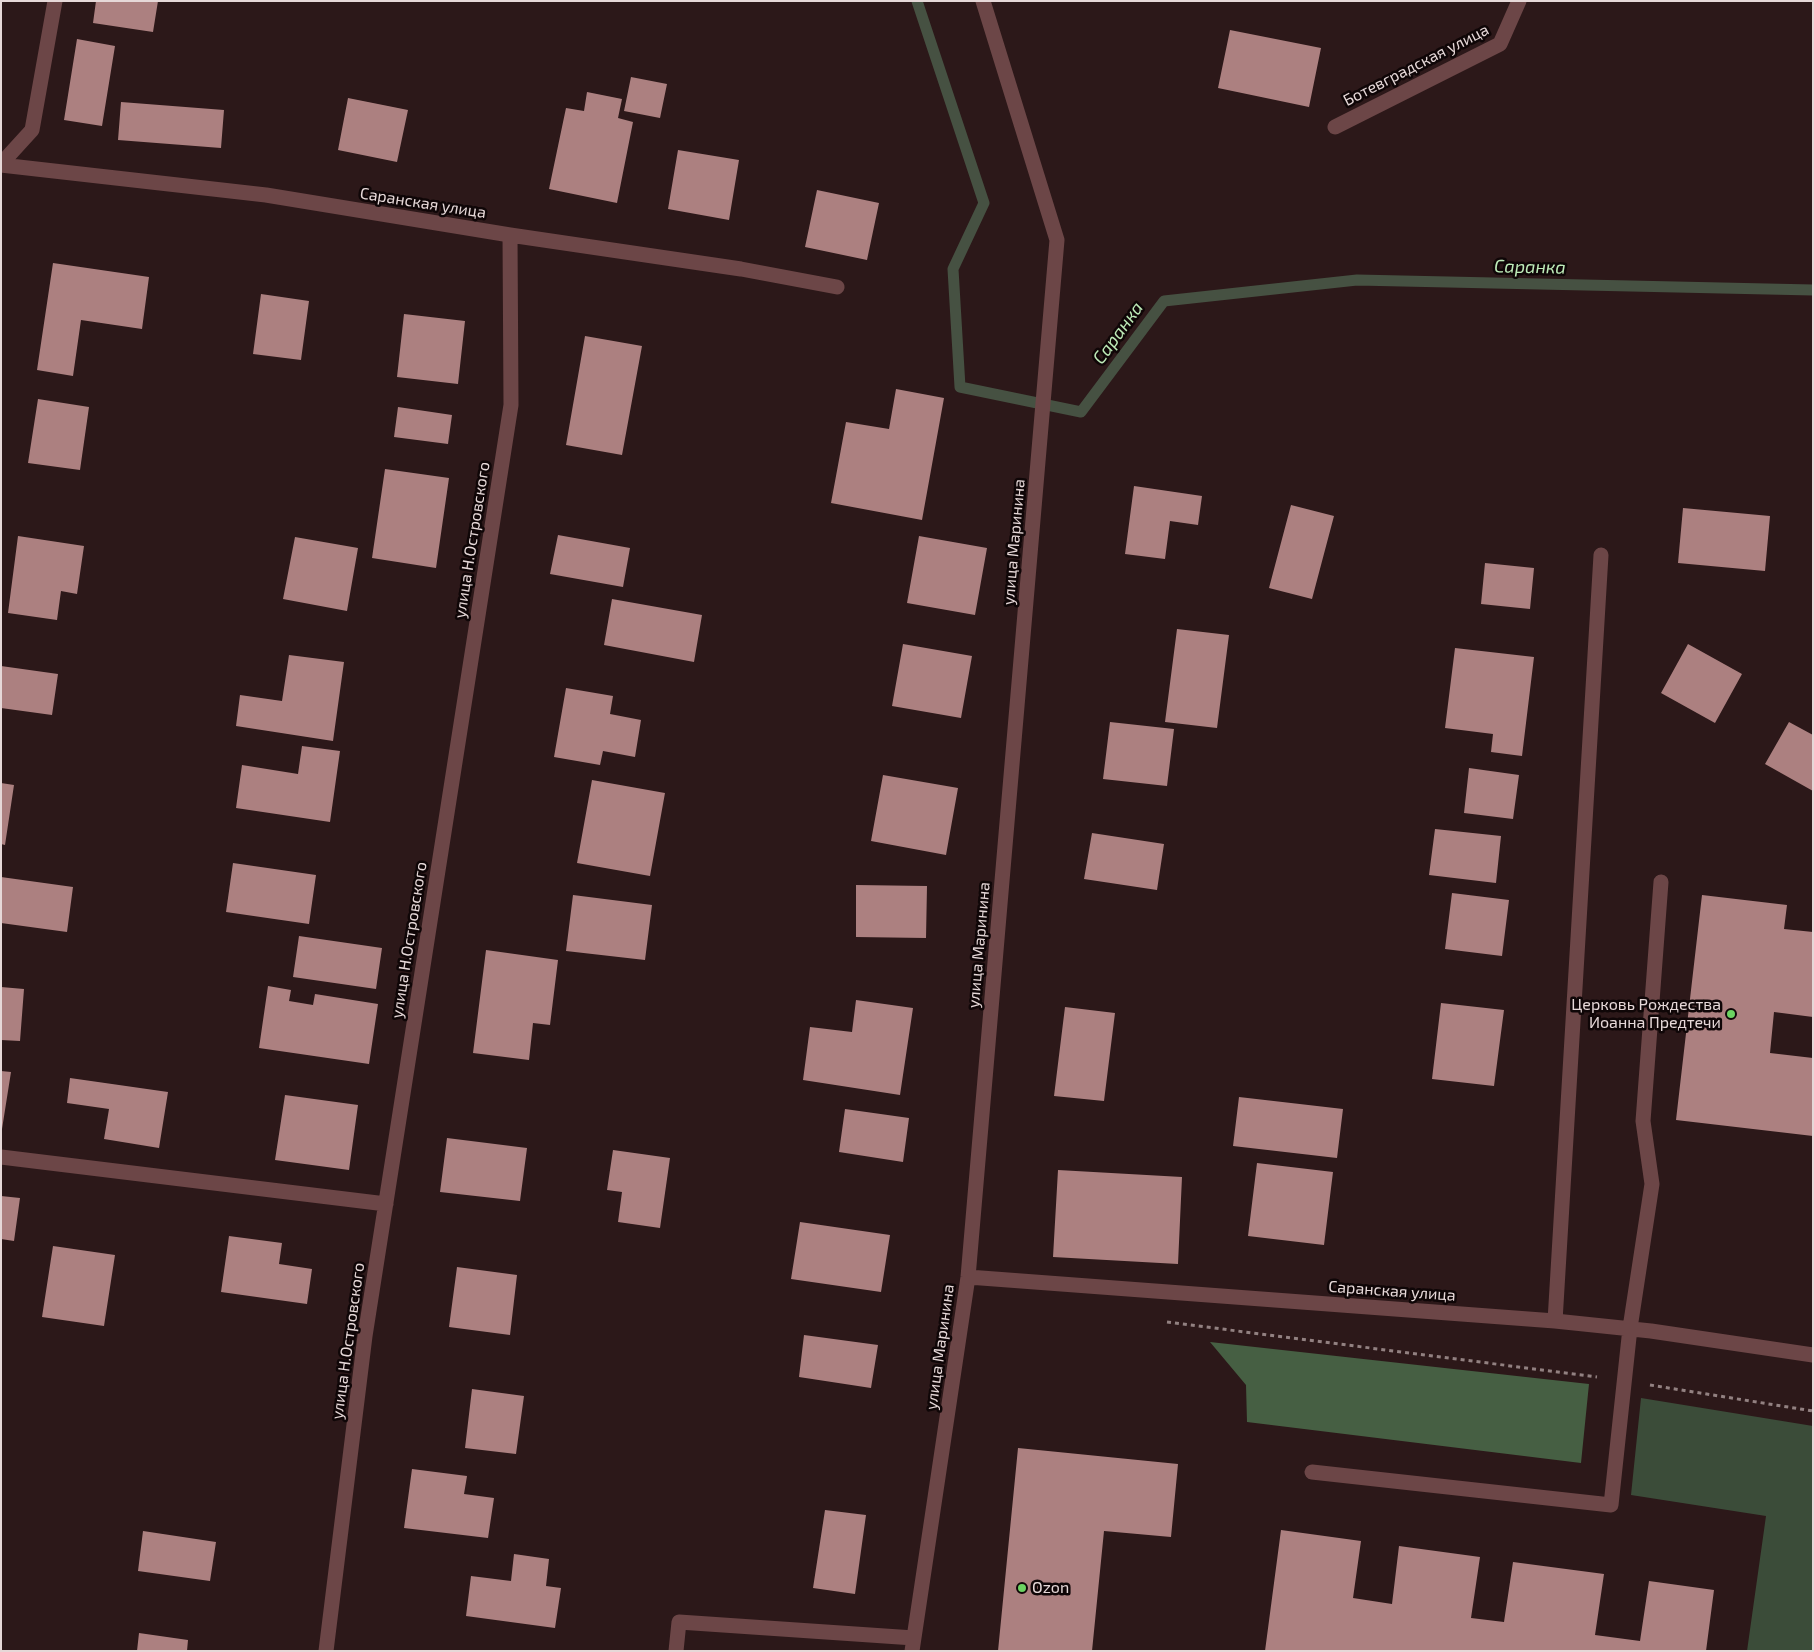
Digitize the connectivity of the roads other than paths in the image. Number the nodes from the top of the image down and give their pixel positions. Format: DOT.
graph roads {
  1 [pos="55,1"];
  2 [pos="983,1"];
  3 [pos="1519,1"];
  4 [pos="1335,127"];
  5 [pos="1,165"];
  6 [pos="510,235"];
  7 [pos="837,287"];
  8 [pos="1601,555"];
  9 [pos="1661,882"];
  10 [pos="1,1157"];
  11 [pos="386,1204"];
  12 [pos="968,1277"];
  13 [pos="1555,1320"];
  14 [pos="1630,1328"];
  15 [pos="1813,1355"];
  16 [pos="1312,1472"];
  17 [pos="913,1644"];
  18 [pos="326,1651"];
  19 [pos="676,1651"];
  1 -- 5 [label="street"];
  2 -- 12 [label="street, улица Маринина"];
  3 -- 4 [label="street, Ботевградская улица"];
  5 -- 6 [label="street, Саранская улица"];
  6 -- 7 [label="street, Саранская улица"];
  6 -- 11 [label="street, улица Н.Островского"];
  8 -- 13 [label="street"];
  9 -- 14 [label="street"];
  10 -- 11 [label="street"];
  11 -- 18 [label="street, улица Н.Островского"];
  12 -- 13 [label="street, Саранская улица"];
  12 -- 17 [label="street, улица Маринина"];
  13 -- 14 [label="street, Саранская улица"];
  14 -- 15 [label="street, Саранская улица"];
  14 -- 16 [label="street"];
  17 -- 19 [label="street"];
}
